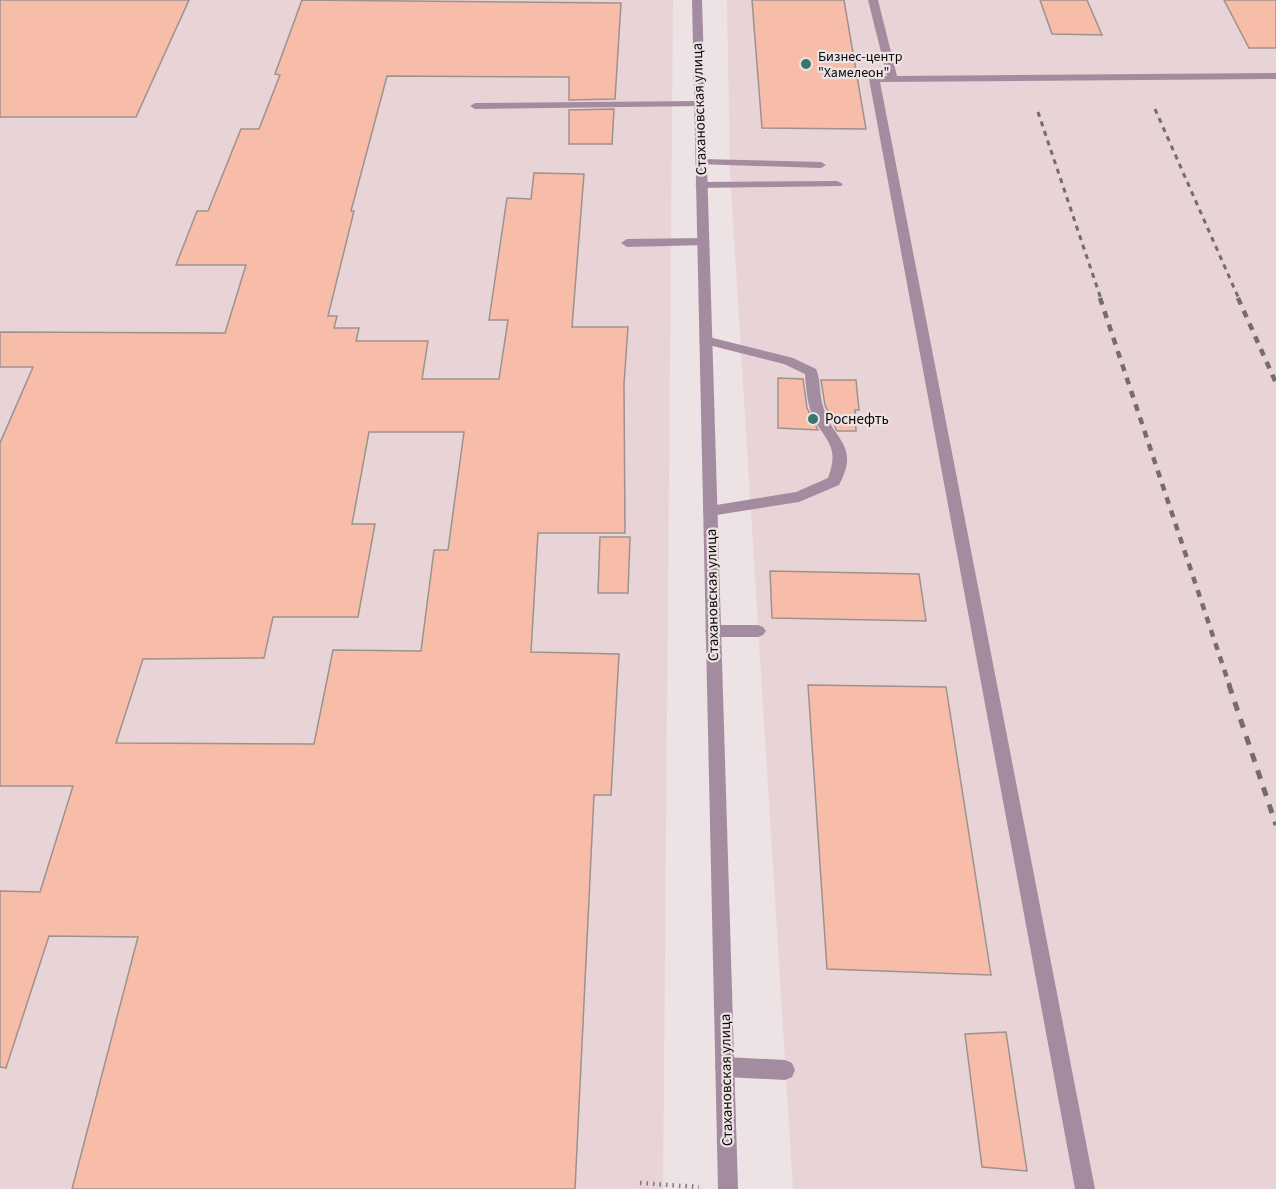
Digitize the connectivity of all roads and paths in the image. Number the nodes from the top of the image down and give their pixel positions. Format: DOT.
graph roads {
  1 [pos="697,0"];
  2 [pos="873,0"];
  3 [pos="1276,76"];
  4 [pos="893,79"];
  5 [pos="699,104"];
  6 [pos="475,106"];
  7 [pos="701,162"];
  8 [pos="821,165"];
  9 [pos="837,184"];
  10 [pos="702,185"];
  11 [pos="703,242"];
  12 [pos="627,243"];
  13 [pos="705,340"];
  14 [pos="710,511"];
  15 [pos="713,631"];
  16 [pos="758,631"];
  17 [pos="726,1067"];
  18 [pos="785,1070"];
  19 [pos="640,1183"];
  20 [pos="728,1189"];
  21 [pos="1085,1189"];
  1 -- 5 [label="street, Стахановская улица"];
  2 -- 4 [label="street"];
  3 -- 4 [label="street"];
  4 -- 21 [label="street"];
  5 -- 6 [label="street"];
  5 -- 7 [label="street, Стахановская улица"];
  7 -- 8 [label="street"];
  7 -- 10 [label="street, Стахановская улица"];
  9 -- 10 [label="street"];
  10 -- 11 [label="street, Стахановская улица"];
  11 -- 12 [label="street"];
  11 -- 13 [label="street, Стахановская улица"];
  13 -- 14 [label="street, Стахановская улица"];
  13 -- 14 [label="street"];
  14 -- 15 [label="street, Стахановская улица"];
  15 -- 16 [label="street"];
  15 -- 17 [label="street, Стахановская улица"];
  17 -- 18 [label="street"];
  17 -- 20 [label="street, Стахановская улица"];
  19 -- 20 [label="path"];
}
